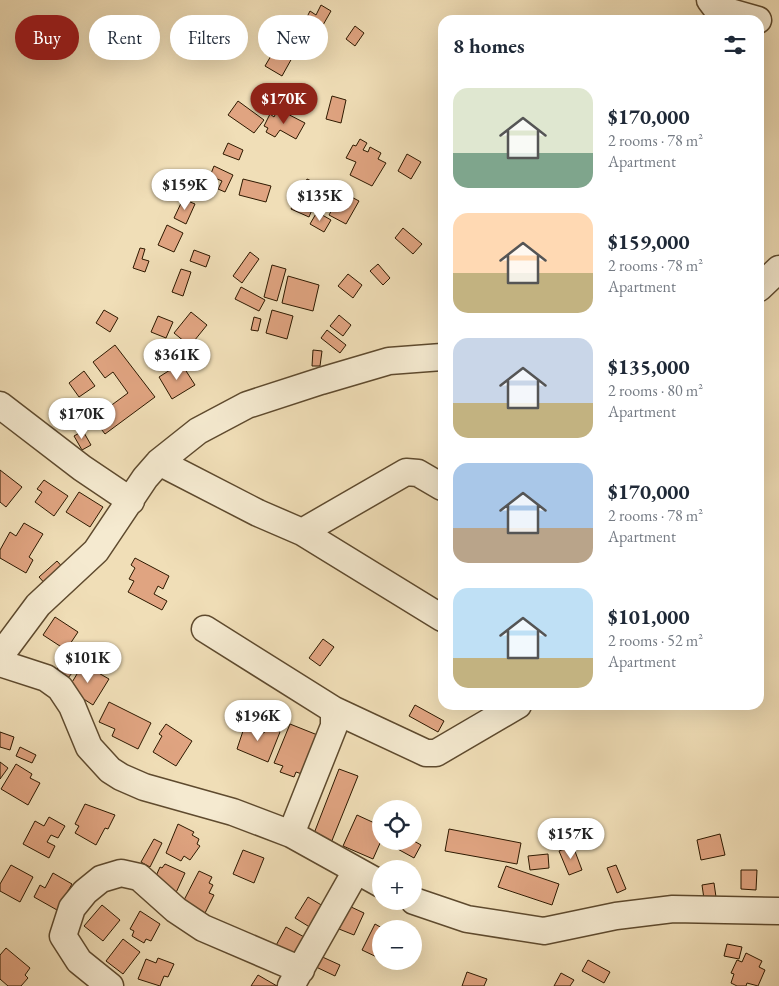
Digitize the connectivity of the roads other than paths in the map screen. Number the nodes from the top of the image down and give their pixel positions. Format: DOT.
graph roads {
  1 [pos="710,0"];
  2 [pos="740,15"];
  3 [pos="764,21"];
  4 [pos="779,24"];
  5 [pos="779,269"];
  6 [pos="764,283"];
  7 [pos="438,357"];
  8 [pos="0,405"];
  9 [pos="159,462"];
  10 [pos="438,485"];
  11 [pos="131,501"];
  12 [pos="302,532"];
  13 [pos="438,616"];
  14 [pos="205,629"];
  15 [pos="0,656"];
  16 [pos="0,663"];
  17 [pos="334,710"];
  18 [pos="509,710"];
  19 [pos="291,834"];
  20 [pos="356,871"];
  21 [pos="372,879"];
  22 [pos="422,904"];
  23 [pos="779,911"];
  24 [pos="296,978"];
  25 [pos="110,986"];
  1 -- 2 [label="street"];
  3 -- 4 [label="street"];
  5 -- 6 [label="street"];
  7 -- 9 [label="street"];
  8 -- 11 [label="street"];
  9 -- 11 [label="street"];
  9 -- 12 [label="street"];
  10 -- 12 [label="street"];
  11 -- 15 [label="street"];
  12 -- 13 [label="street"];
  14 -- 17 [label="street"];
  16 -- 19 [label="street"];
  17 -- 18 [label="street"];
  17 -- 19 [label="street"];
  19 -- 20 [label="street"];
  20 -- 21 [label="street"];
  20 -- 24 [label="street"];
  22 -- 23 [label="street"];
  24 -- 25 [label="street"];
}
